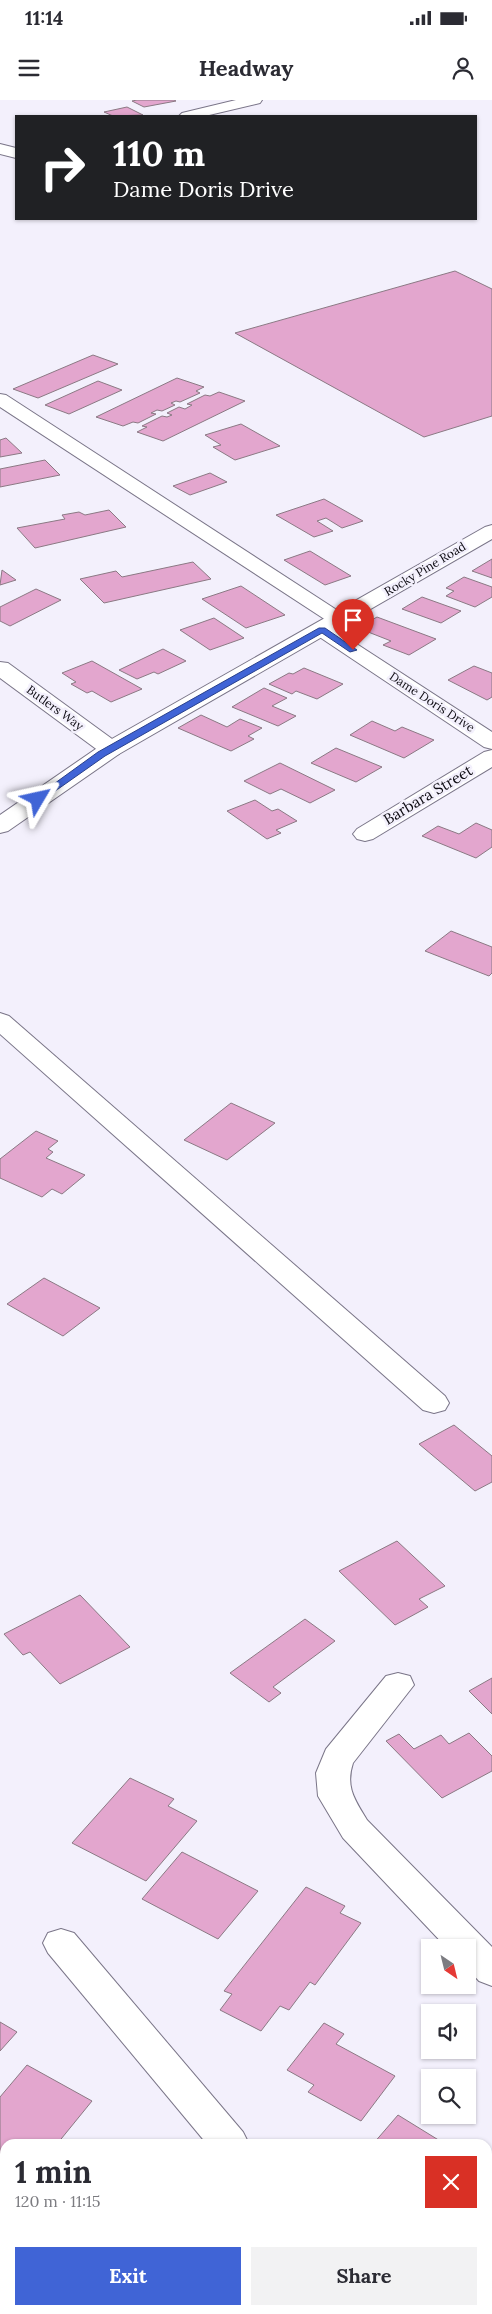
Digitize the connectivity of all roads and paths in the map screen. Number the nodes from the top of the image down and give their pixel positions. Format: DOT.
graph roads {
  1 [pos="255,100"];
  2 [pos="191,115"];
  3 [pos="0,149"];
  4 [pos="15,152"];
  5 [pos="0,400"];
  6 [pos="492,531"];
  7 [pos="331,625"];
  8 [pos="0,668"];
  9 [pos="492,742"];
  10 [pos="111,749"];
  11 [pos="492,757"];
  12 [pos="0,826"];
  13 [pos="365,834"];
  14 [pos="0,1021"];
  15 [pos="434,1403"];
  16 [pos="398,1685"];
  17 [pos="61,1943"];
  18 [pos="492,1971"];
  19 [pos="226,2139"];
  1 -- 2 [label="street"];
  3 -- 4 [label="street"];
  5 -- 7 [label="street, Dame Doris Drive"];
  6 -- 7 [label="street, Rocky Pine Road"];
  7 -- 9 [label="street, Dame Doris Drive"];
  7 -- 10 [label="street, Rocky Pine Road"];
  8 -- 10 [label="street, Butlers Way"];
  10 -- 12 [label="street, Rocky Pine Road"];
  11 -- 13 [label="street, Barbara Street"];
  14 -- 15 [label="street"];
  16 -- 18 [label="street"];
  17 -- 19 [label="street"];
}
